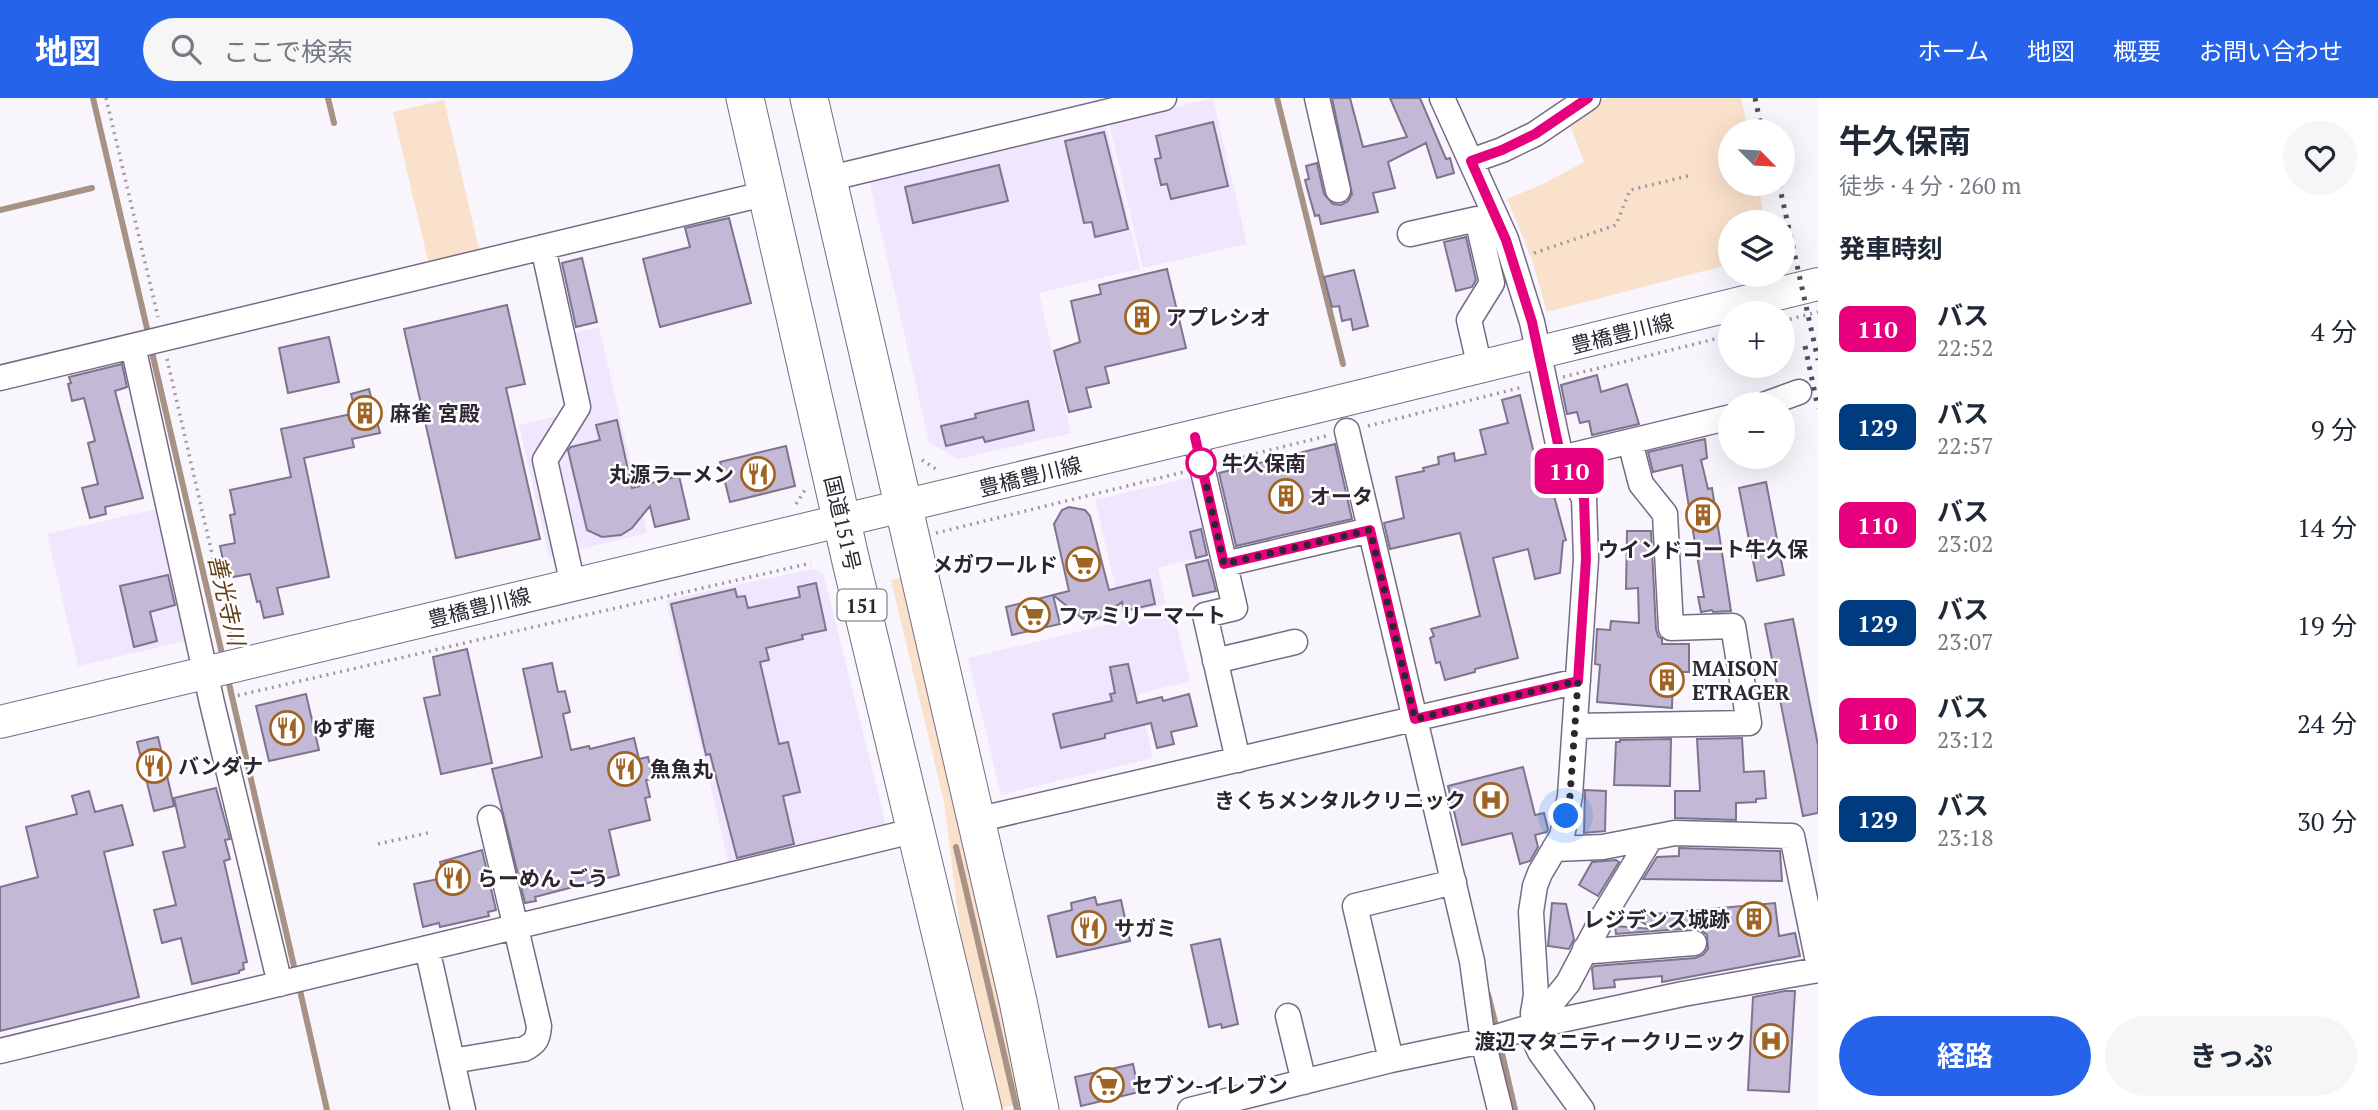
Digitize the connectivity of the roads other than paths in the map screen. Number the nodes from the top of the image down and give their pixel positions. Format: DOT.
graph roads {
  1 [pos="745,98"];
  2 [pos="808,98"];
  3 [pos="1164,98"];
  4 [pos="1317,98"];
  5 [pos="1442,98"];
  6 [pos="1588,98"];
  7 [pos="1471,161"];
  8 [pos="827,179"];
  9 [pos="1338,190"];
  10 [pos="768,193"];
  11 [pos="1410,234"];
  12 [pos="543,247"];
  13 [pos="1818,284"];
  14 [pos="149,342"];
  15 [pos="1539,353"];
  16 [pos="1480,368"];
  17 [pos="0,378"];
  18 [pos="1799,392"];
  19 [pos="1795,393"];
  20 [pos="1718,420"];
  21 [pos="1347,431"];
  22 [pos="1195,437"];
  23 [pos="1630,442"];
  24 [pos="1561,458"];
  25 [pos="903,507"];
  26 [pos="842,521"];
  27 [pos="1370,530"];
  28 [pos="1224,564"];
  29 [pos="573,585"];
  30 [pos="1295,642"];
  31 [pos="1215,661"];
  32 [pos="227,668"];
  33 [pos="1578,681"];
  34 [pos="1415,719"];
  35 [pos="0,722"];
  36 [pos="1575,726"];
  37 [pos="1238,760"];
  38 [pos="491,818"];
  39 [pos="976,820"];
  40 [pos="917,830"];
  41 [pos="1650,839"];
  42 [pos="1554,849"];
  43 [pos="1454,882"];
  44 [pos="515,926"];
  45 [pos="1693,943"];
  46 [pos="427,948"];
  47 [pos="1586,949"];
  48 [pos="1818,962"];
  49 [pos="1818,970"];
  50 [pos="294,980"];
  51 [pos="1288,1016"];
  52 [pos="1533,1026"];
  53 [pos="1483,1041"];
  54 [pos="0,1051"];
  55 [pos="1391,1060"];
  56 [pos="452,1061"];
  57 [pos="1304,1082"];
  58 [pos="463,1110"];
  59 [pos="983,1110"];
  60 [pos="1040,1110"];
  61 [pos="1190,1110"];
  62 [pos="1500,1110"];
  63 [pos="1582,1110"];
  1 -- 10 [label="highway, 国道151号 / 151"];
  2 -- 8 [label="highway"];
  3 -- 8 [label="street"];
  4 -- 9 [label="street"];
  5 -- 7 [label="street"];
  6 -- 7 [label="street"];
  7 -- 15 [label="street"];
  8 -- 25 [label="highway"];
  10 -- 12 [label="street"];
  10 -- 26 [label="highway, 国道151号 / 151"];
  11 -- 16 [label="street"];
  12 -- 14 [label="street"];
  12 -- 29 [label="street"];
  13 -- 15 [label="main road, 豊橋豊川線"];
  14 -- 17 [label="street"];
  14 -- 32 [label="street"];
  15 -- 16 [label="main road, 豊橋豊川線"];
  15 -- 24 [label="street"];
  16 -- 22 [label="main road, 豊橋豊川線"];
  18 -- 19 [label="street"];
  20 -- 23 [label="street"];
  21 -- 27 [label="street"];
  22 -- 25 [label="main road, 豊橋豊川線"];
  22 -- 28 [label="street"];
  23 -- 24 [label="street"];
  23 -- 36 [label="street"];
  24 -- 33 [label="street"];
  25 -- 26 [label="main road, 豊橋豊川線"];
  25 -- 39 [label="highway"];
  26 -- 29 [label="main road, 豊橋豊川線"];
  26 -- 40 [label="highway, 国道151号 / 151"];
  27 -- 28 [label="street"];
  27 -- 34 [label="street"];
  28 -- 31 [label="street"];
  29 -- 32 [label="main road, 豊橋豊川線"];
  30 -- 31 [label="street"];
  31 -- 37 [label="street"];
  32 -- 35 [label="main road, 豊橋豊川線"];
  32 -- 50 [label="street"];
  33 -- 34 [label="street"];
  33 -- 36 [label="street"];
  34 -- 37 [label="street"];
  34 -- 43 [label="street"];
  36 -- 42 [label="street"];
  37 -- 39 [label="street"];
  38 -- 44 [label="street"];
  39 -- 60 [label="highway"];
  40 -- 44 [label="street"];
  40 -- 59 [label="highway, 国道151号 / 151"];
  41 -- 42 [label="street"];
  41 -- 47 [label="street"];
  41 -- 48 [label="street"];
  42 -- 52 [label="street"];
  43 -- 53 [label="street"];
  43 -- 55 [label="street"];
  44 -- 46 [label="street"];
  44 -- 56 [label="street"];
  45 -- 47 [label="street"];
  46 -- 50 [label="street"];
  46 -- 56 [label="street"];
  47 -- 52 [label="street"];
  49 -- 52 [label="street"];
  50 -- 54 [label="street"];
  51 -- 57 [label="street"];
  52 -- 53 [label="street"];
  52 -- 63 [label="street"];
  53 -- 55 [label="street"];
  53 -- 62 [label="street"];
  55 -- 57 [label="street"];
  56 -- 58 [label="street"];
  57 -- 61 [label="street"];
}
